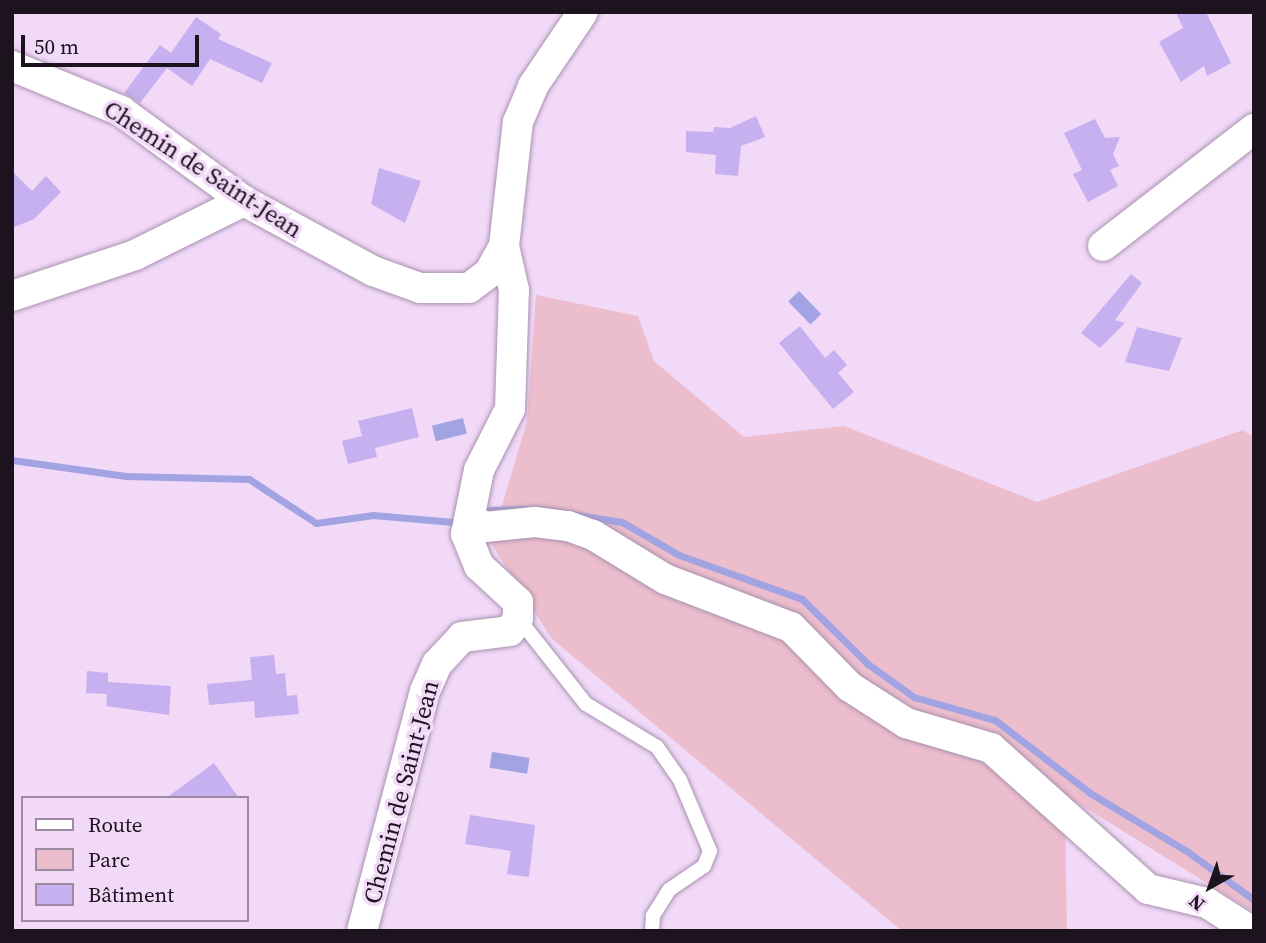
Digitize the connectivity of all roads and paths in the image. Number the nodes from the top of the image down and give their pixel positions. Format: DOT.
graph roads {
  1 [pos="583,12"];
  2 [pos="12,66"];
  3 [pos="1254,129"];
  4 [pos="244,201"];
  5 [pos="504,246"];
  6 [pos="1103,246"];
  7 [pos="12,296"];
  8 [pos="471,519"];
  9 [pos="518,618"];
  10 [pos="362,931"];
  11 [pos="652,931"];
  12 [pos="1251,931"];
  1 -- 5 [label="street"];
  2 -- 4 [label="street, Chemin de Saint-Jean"];
  3 -- 6 [label="street"];
  4 -- 5 [label="street, Chemin de Saint-Jean"];
  4 -- 7 [label="street"];
  5 -- 8 [label="street"];
  8 -- 9 [label="street"];
  8 -- 12 [label="street"];
  9 -- 10 [label="street, Chemin de Saint-Jean"];
  9 -- 11 [label="lane"];
}
